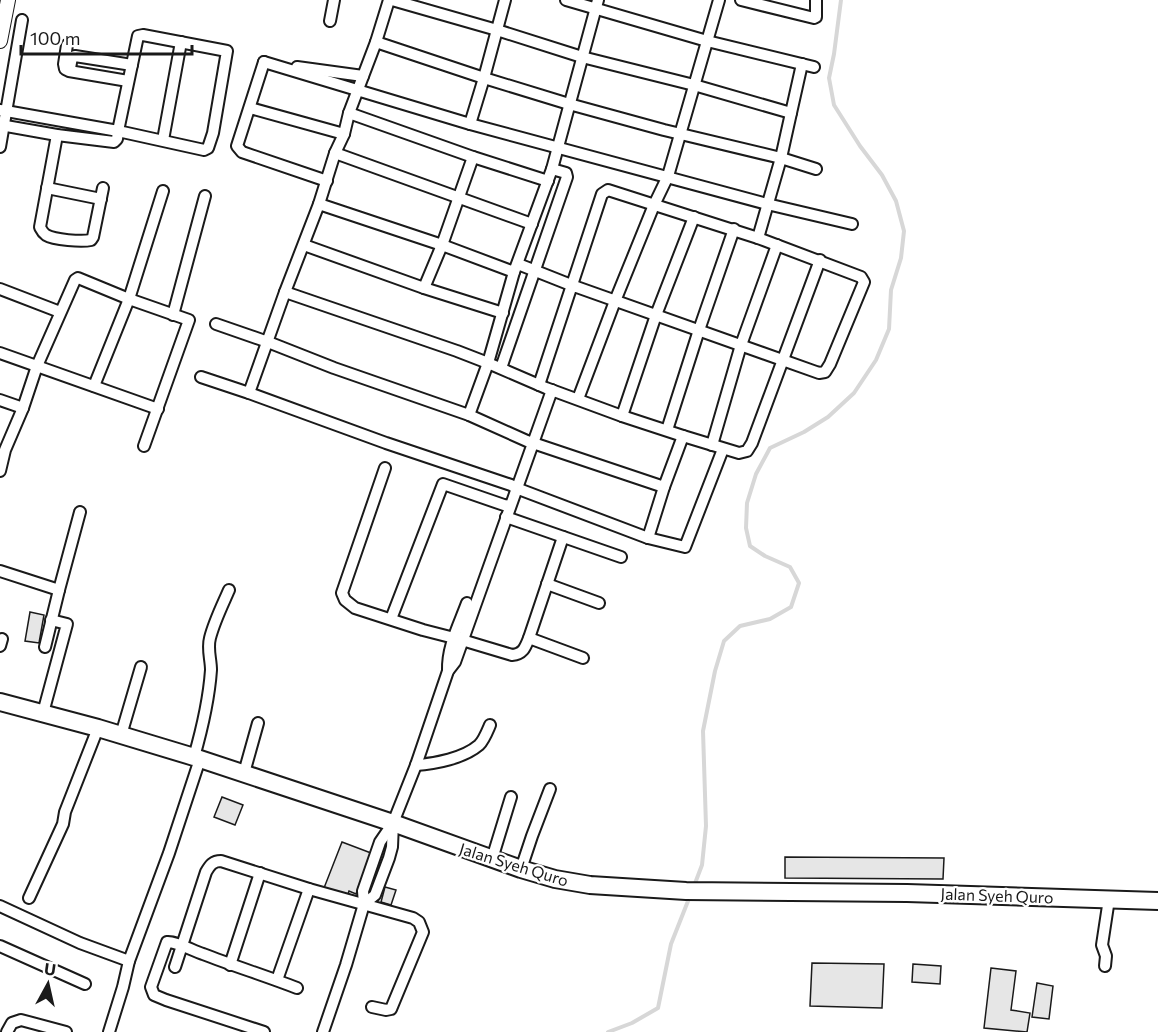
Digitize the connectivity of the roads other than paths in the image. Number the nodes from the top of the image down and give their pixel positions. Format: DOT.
graph roads {
  1 [pos="333,0"];
  2 [pos="391,0"];
  3 [pos="505,0"];
  4 [pos="566,0"];
  5 [pos="718,0"];
  6 [pos="741,0"];
  7 [pos="816,0"];
  8 [pos="5,3"];
  9 [pos="597,4"];
  10 [pos="22,20"];
  11 [pos="330,21"];
  12 [pos="497,30"];
  13 [pos="0,40"];
  14 [pos="706,41"];
  15 [pos="182,42"];
  16 [pos="376,42"];
  17 [pos="67,45"];
  18 [pos="582,57"];
  19 [pos="264,62"];
  20 [pos="132,65"];
  21 [pos="69,71"];
  22 [pos="363,76"];
  23 [pos="484,78"];
  24 [pos="128,81"];
  25 [pos="694,85"];
  26 [pos="358,91"];
  27 [pos="569,104"];
  28 [pos="250,108"];
  29 [pos="4,111"];
  30 [pos="349,113"];
  31 [pos="791,113"];
  32 [pos="470,124"];
  33 [pos="2,125"];
  34 [pos="118,131"];
  35 [pos="680,133"];
  36 [pos="344,134"];
  37 [pos="57,135"];
  38 [pos="164,140"];
  39 [pos="0,147"];
  40 [pos="559,147"];
  41 [pos="335,153"];
  42 [pos="473,157"];
  43 [pos="781,158"];
  44 [pos="552,169"];
  45 [pos="816,169"];
  46 [pos="668,176"];
  47 [pos="327,181"];
  48 [pos="549,181"];
  49 [pos="47,188"];
  50 [pos="163,191"];
  51 [pos="206,196"];
  52 [pos="459,197"];
  53 [pos="319,204"];
  54 [pos="767,204"];
  55 [pos="654,205"];
  56 [pos="694,217"];
  57 [pos="532,224"];
  58 [pos="852,224"];
  59 [pos="734,229"];
  60 [pos="758,238"];
  61 [pos="304,244"];
  62 [pos="442,245"];
  63 [pos="777,245"];
  64 [pos="820,260"];
  65 [pos="516,268"];
  66 [pos="534,271"];
  67 [pos="571,285"];
  68 [pos="424,288"];
  69 [pos="0,289"];
  70 [pos="285,292"];
  71 [pos="129,299"];
  72 [pos="615,301"];
  73 [pos="60,312"];
  74 [pos="503,313"];
  75 [pos="173,315"];
  76 [pos="656,315"];
  77 [pos="216,324"];
  78 [pos="699,330"];
  79 [pos="268,342"];
  80 [pos="741,345"];
  81 [pos="0,353"];
  82 [pos="782,360"];
  83 [pos="488,363"];
  84 [pos="37,366"];
  85 [pos="501,368"];
  86 [pos="201,377"];
  87 [pos="94,386"];
  88 [pos="546,387"];
  89 [pos="249,393"];
  90 [pos="578,399"];
  91 [pos="0,400"];
  92 [pos="23,408"];
  93 [pos="158,409"];
  94 [pos="469,415"];
  95 [pos="622,416"];
  96 [pos="667,430"];
  97 [pos="683,436"];
  98 [pos="530,441"];
  99 [pos="712,445"];
  100 [pos="144,446"];
  101 [pos="723,448"];
  102 [pos="3,449"];
  103 [pos="385,468"];
  104 [pos="0,471"];
  105 [pos="513,487"];
  106 [pos="664,487"];
  107 [pos="507,506"];
  108 [pos="80,512"];
  109 [pos="506,517"];
  110 [pos="563,537"];
  111 [pos="648,538"];
  112 [pos="621,557"];
  113 [pos="0,571"];
  114 [pos="547,584"];
  115 [pos="59,590"];
  116 [pos="229,590"];
  117 [pos="599,603"];
  118 [pos="391,619"];
  119 [pos="51,620"];
  120 [pos="529,638"];
  121 [pos="458,639"];
  122 [pos="45,647"];
  123 [pos="583,658"];
  124 [pos="141,667"];
  125 [pos="0,702"];
  126 [pos="43,712"];
  127 [pos="258,723"];
  128 [pos="490,725"];
  129 [pos="98,728"];
  130 [pos="121,735"];
  131 [pos="197,758"];
  132 [pos="416,765"];
  133 [pos="244,773"];
  134 [pos="550,789"];
  135 [pos="511,797"];
  136 [pos="393,823"];
  137 [pos="492,859"];
  138 [pos="521,869"];
  139 [pos="260,873"];
  140 [pos="309,889"];
  141 [pos="29,898"];
  142 [pos="1109,899"];
  143 [pos="1158,901"];
  144 [pos="364,904"];
  145 [pos="0,906"];
  146 [pos="0,946"];
  147 [pos="182,947"];
  148 [pos="129,962"];
  149 [pos="230,965"];
  150 [pos="1105,966"];
  151 [pos="175,967"];
  152 [pos="277,980"];
  153 [pos="85,984"];
  154 [pos="297,988"];
  155 [pos="372,1007"];
  156 [pos="8,1032"];
  157 [pos="66,1032"];
  158 [pos="108,1032"];
  159 [pos="264,1032"];
  160 [pos="323,1032"];
  1 -- 11 [label="street"];
  2 -- 12 [label="street"];
  2 -- 16 [label="street"];
  3 -- 12 [label="street"];
  4 -- 9 [label="street"];
  5 -- 14 [label="street"];
  6 -- 7 [label="street"];
  8 -- 13 [label="street"];
  9 -- 14 [label="street"];
  9 -- 18 [label="street"];
  10 -- 29 [label="street"];
  12 -- 18 [label="street"];
  12 -- 23 [label="street"];
  14 -- 25 [label="street"];
  14 -- 31 [label="street"];
  15 -- 20 [label="street"];
  15 -- 38 [label="street"];
  15 -- 38 [label="street"];
  16 -- 22 [label="street"];
  16 -- 23 [label="street"];
  17 -- 21 [label="street"];
  18 -- 25 [label="street"];
  18 -- 27 [label="street"];
  19 -- 22 [label="street"];
  19 -- 26 [label="street"];
  19 -- 28 [label="street"];
  20 -- 21 [label="street"];
  20 -- 24 [label="street"];
  21 -- 24 [label="street"];
  22 -- 26 [label="street"];
  23 -- 27 [label="street"];
  23 -- 32 [label="street"];
  24 -- 34 [label="street"];
  25 -- 31 [label="street"];
  25 -- 35 [label="street"];
  26 -- 30 [label="street"];
  26 -- 32 [label="street"];
  27 -- 35 [label="street"];
  27 -- 40 [label="street"];
  28 -- 36 [label="street"];
  28 -- 47 [label="street"];
  29 -- 33 [label="street"];
  29 -- 34 [label="street"];
  30 -- 36 [label="street"];
  30 -- 42 [label="street"];
  31 -- 43 [label="street"];
  32 -- 40 [label="street"];
  33 -- 37 [label="street"];
  33 -- 39 [label="street"];
  34 -- 37 [label="street"];
  34 -- 38 [label="street"];
  35 -- 43 [label="street"];
  35 -- 46 [label="street"];
  36 -- 41 [label="street"];
  37 -- 49 [label="street"];
  40 -- 44 [label="street"];
  40 -- 46 [label="street"];
  41 -- 47 [label="street"];
  41 -- 52 [label="street"];
  42 -- 48 [label="street"];
  42 -- 52 [label="street"];
  43 -- 45 [label="street"];
  43 -- 54 [label="street"];
  44 -- 48 [label="street"];
  44 -- 66 [label="street"];
  46 -- 54 [label="street"];
  46 -- 55 [label="street"];
  47 -- 53 [label="street"];
  48 -- 57 [label="street"];
  49 -- 49 [label="street"];
  50 -- 71 [label="street"];
  51 -- 75 [label="street"];
  52 -- 57 [label="street"];
  52 -- 62 [label="street"];
  53 -- 61 [label="street"];
  53 -- 62 [label="street"];
  54 -- 58 [label="street"];
  54 -- 60 [label="street"];
  55 -- 56 [label="street"];
  55 -- 67 [label="street"];
  55 -- 72 [label="street"];
  56 -- 59 [label="street"];
  56 -- 76 [label="street"];
  57 -- 65 [label="street"];
  59 -- 60 [label="street"];
  59 -- 78 [label="street"];
  60 -- 63 [label="street"];
  61 -- 68 [label="street"];
  61 -- 70 [label="street"];
  62 -- 65 [label="street"];
  62 -- 68 [label="street"];
  63 -- 64 [label="street"];
  63 -- 80 [label="street"];
  64 -- 82 [label="street"];
  64 -- 82 [label="street"];
  65 -- 66 [label="street"];
  65 -- 74 [label="street"];
  66 -- 67 [label="street"];
  66 -- 85 [label="street"];
  67 -- 72 [label="street"];
  67 -- 88 [label="street"];
  68 -- 74 [label="street"];
  69 -- 73 [label="street"];
  70 -- 79 [label="street"];
  70 -- 83 [label="street"];
  71 -- 73 [label="street"];
  71 -- 75 [label="street"];
  71 -- 87 [label="street"];
  72 -- 76 [label="street"];
  72 -- 90 [label="street"];
  73 -- 84 [label="street"];
  74 -- 83 [label="street"];
  75 -- 93 [label="street"];
  76 -- 78 [label="street"];
  76 -- 95 [label="street"];
  77 -- 79 [label="street"];
  78 -- 80 [label="street"];
  78 -- 96 [label="street"];
  79 -- 89 [label="street"];
  79 -- 94 [label="street"];
  80 -- 82 [label="street"];
  80 -- 99 [label="street"];
  81 -- 84 [label="street"];
  82 -- 101 [label="street"];
  83 -- 85 [label="street"];
  83 -- 94 [label="street"];
  84 -- 87 [label="street"];
  84 -- 92 [label="street"];
  85 -- 88 [label="street"];
  86 -- 89 [label="street"];
  87 -- 93 [label="street"];
  88 -- 90 [label="street"];
  88 -- 98 [label="street"];
  89 -- 105 [label="street"];
  90 -- 95 [label="street"];
  91 -- 92 [label="street"];
  92 -- 102 [label="street"];
  93 -- 100 [label="street"];
  94 -- 98 [label="street"];
  95 -- 96 [label="street"];
  96 -- 97 [label="street"];
  97 -- 99 [label="street"];
  97 -- 106 [label="street"];
  98 -- 105 [label="street"];
  98 -- 106 [label="street"];
  99 -- 101 [label="street"];
  101 -- 111 [label="street"];
  102 -- 104 [label="street"];
  103 -- 118 [label="street"];
  105 -- 107 [label="street"];
  105 -- 111 [label="street"];
  106 -- 111 [label="street"];
  107 -- 109 [label="street"];
  107 -- 118 [label="street"];
  107 -- 121 [label="street"];
  108 -- 115 [label="street"];
  109 -- 110 [label="street"];
  109 -- 121 [label="street"];
  110 -- 112 [label="street"];
  110 -- 114 [label="street"];
  113 -- 115 [label="street"];
  114 -- 117 [label="street"];
  114 -- 120 [label="street"];
  115 -- 119 [label="street"];
  116 -- 131 [label="street"];
  118 -- 121 [label="street"];
  119 -- 122 [label="street"];
  119 -- 126 [label="street"];
  120 -- 121 [label="street"];
  120 -- 123 [label="street"];
  121 -- 132 [label="street"];
  124 -- 130 [label="street"];
  125 -- 126 [label="main road, Jalan Syeh Quro"];
  126 -- 129 [label="main road, Jalan Syeh Quro"];
  127 -- 133 [label="street"];
  128 -- 132 [label="street"];
  129 -- 130 [label="main road, Jalan Syeh Quro"];
  129 -- 141 [label="street"];
  130 -- 131 [label="main road, Jalan Syeh Quro"];
  131 -- 133 [label="main road, Jalan Syeh Quro"];
  131 -- 148 [label="street"];
  132 -- 136 [label="street"];
  133 -- 136 [label="main road, Jalan Syeh Quro"];
  134 -- 138 [label="street"];
  135 -- 137 [label="street"];
  136 -- 137 [label="main road, Jalan Syeh Quro"];
  136 -- 144 [label="street"];
  137 -- 138 [label="main road, Jalan Syeh Quro"];
  138 -- 142 [label="main road, Jalan Syeh Quro"];
  139 -- 140 [label="street"];
  139 -- 147 [label="street"];
  139 -- 149 [label="street"];
  140 -- 144 [label="street"];
  140 -- 152 [label="street"];
  142 -- 143 [label="main road, Jalan Syeh Quro"];
  142 -- 150 [label="street"];
  144 -- 155 [label="street"];
  144 -- 160 [label="street"];
  145 -- 148 [label="street"];
  146 -- 153 [label="street"];
  147 -- 149 [label="street"];
  147 -- 151 [label="street"];
  147 -- 159 [label="street"];
  148 -- 158 [label="street"];
  149 -- 152 [label="street"];
  152 -- 154 [label="street"];
  156 -- 157 [label="street"];
}
